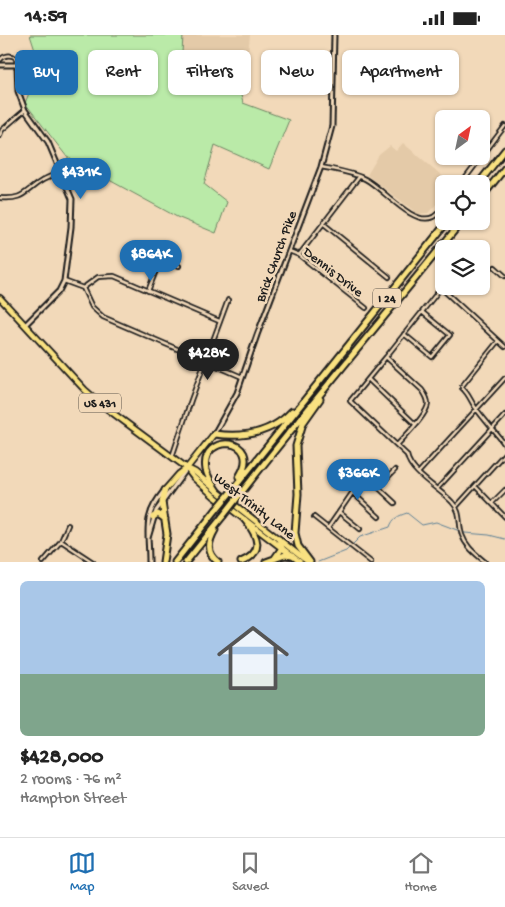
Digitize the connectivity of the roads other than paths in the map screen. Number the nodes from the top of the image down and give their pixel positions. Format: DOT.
graph roads {
  1 [pos="334,35"];
  2 [pos="15,57"];
  3 [pos="0,60"];
  4 [pos="0,65"];
  5 [pos="15,65"];
  6 [pos="19,95"];
  7 [pos="25,110"];
  8 [pos="505,126"];
  9 [pos="0,135"];
  10 [pos="505,150"];
  11 [pos="320,167"];
  12 [pos="505,168"];
  13 [pos="62,172"];
  14 [pos="468,175"];
  15 [pos="485,175"];
  16 [pos="360,177"];
  17 [pos="490,187"];
  18 [pos="0,198"];
  19 [pos="435,215"];
  20 [pos="324,223"];
  21 [pos="441,230"];
  22 [pos="455,230"];
  23 [pos="288,251"];
  24 [pos="299,255"];
  25 [pos="179,266"];
  26 [pos="495,267"];
  27 [pos="505,276"];
  28 [pos="389,277"];
  29 [pos="64,281"];
  30 [pos="83,288"];
  31 [pos="148,291"];
  32 [pos="0,299"];
  33 [pos="228,301"];
  34 [pos="366,308"];
  35 [pos="422,312"];
  36 [pos="220,321"];
  37 [pos="25,326"];
  38 [pos="404,334"];
  39 [pos="498,341"];
  40 [pos="505,347"];
  41 [pos="386,357"];
  42 [pos="206,362"];
  43 [pos="343,365"];
  44 [pos="326,374"];
  45 [pos="242,377"];
  46 [pos="505,378"];
  47 [pos="368,380"];
  48 [pos="476,409"];
  49 [pos="505,415"];
  50 [pos="415,423"];
  51 [pos="493,428"];
  52 [pos="214,434"];
  53 [pos="397,445"];
  54 [pos="505,445"];
  55 [pos="505,453"];
  56 [pos="172,457"];
  57 [pos="372,464"];
  58 [pos="187,468"];
  59 [pos="395,470"];
  60 [pos="419,472"];
  61 [pos="365,475"];
  62 [pos="475,486"];
  63 [pos="235,487"];
  64 [pos="378,487"];
  65 [pos="437,489"];
  66 [pos="165,490"];
  67 [pos="217,491"];
  68 [pos="505,491"];
  69 [pos="353,493"];
  70 [pos="162,502"];
  71 [pos="395,503"];
  72 [pos="492,503"];
  73 [pos="456,507"];
  74 [pos="339,512"];
  75 [pos="153,517"];
  76 [pos="314,517"];
  77 [pos="379,517"];
  78 [pos="505,517"];
  79 [pos="221,518"];
  80 [pos="165,519"];
  81 [pos="245,520"];
  82 [pos="68,525"];
  83 [pos="328,528"];
  84 [pos="360,529"];
  85 [pos="148,538"];
  86 [pos="279,539"];
  87 [pos="61,541"];
  88 [pos="282,548"];
  89 [pos="292,556"];
  90 [pos="273,560"];
  91 [pos="43,562"];
  92 [pos="93,562"];
  93 [pos="149,562"];
  94 [pos="163,562"];
  95 [pos="175,562"];
  96 [pos="186,562"];
  97 [pos="218,562"];
  98 [pos="241,562"];
  99 [pos="266,562"];
  100 [pos="300,562"];
  101 [pos="309,562"];
  102 [pos="370,562"];
  103 [pos="485,562"];
  1 -- 11 [label="street, Brick Church Pike"];
  2 -- 3 [label="street"];
  4 -- 5 [label="street"];
  6 -- 7 [label="street"];
  7 -- 9 [label="street"];
  7 -- 13 [label="street"];
  8 -- 14 [label="street"];
  10 -- 15 [label="highway"];
  11 -- 16 [label="street"];
  11 -- 23 [label="street, Brick Church Pike"];
  12 -- 17 [label="highway"];
  13 -- 18 [label="street"];
  13 -- 29 [label="street"];
  16 -- 19 [label="street"];
  16 -- 20 [label="street"];
  20 -- 24 [label="street"];
  20 -- 28 [label="street"];
  21 -- 44 [label="highway, I 24"];
  22 -- 43 [label="highway, I 24"];
  23 -- 24 [label="street, Dennis Drive"];
  23 -- 45 [label="street, Brick Church Pike"];
  24 -- 34 [label="street, Dennis Drive"];
  25 -- 31 [label="street"];
  26 -- 27 [label="street"];
  29 -- 30 [label="street"];
  29 -- 37 [label="street"];
  30 -- 31 [label="street"];
  30 -- 42 [label="street"];
  31 -- 36 [label="street"];
  32 -- 37 [label="main road, West Trinity Lane / US 431"];
  33 -- 36 [label="street"];
  35 -- 38 [label="street"];
  35 -- 38 [label="street"];
  35 -- 39 [label="street"];
  36 -- 42 [label="street"];
  37 -- 56 [label="main road, West Trinity Lane / US 431"];
  38 -- 41 [label="street"];
  39 -- 40 [label="street"];
  39 -- 48 [label="street"];
  41 -- 47 [label="street"];
  41 -- 50 [label="street"];
  42 -- 45 [label="street"];
  42 -- 56 [label="street"];
  43 -- 79 [label="highway, I 24, bridge"];
  43 -- 101 [label="highway"];
  44 -- 52 [label="highway"];
  44 -- 63 [label="highway, I 24"];
  45 -- 52 [label="street, Brick Church Pike"];
  46 -- 48 [label="street"];
  47 -- 50 [label="street"];
  47 -- 53 [label="street"];
  48 -- 51 [label="street"];
  48 -- 60 [label="street"];
  49 -- 51 [label="street"];
  50 -- 53 [label="street"];
  51 -- 54 [label="street"];
  51 -- 65 [label="street"];
  52 -- 58 [label="main road, Brick Church Pike"];
  53 -- 60 [label="street"];
  55 -- 62 [label="street"];
  56 -- 58 [label="main road, West Trinity Lane / US 431"];
  57 -- 61 [label="street"];
  58 -- 66 [label="main road, Brick Church Pike"];
  58 -- 67 [label="main road, West Trinity Lane / US 431"];
  58 -- 70 [label="street, Brick Church Pike"];
  58 -- 81 [label="main road, West Trinity Lane / US 431"];
  59 -- 64 [label="street"];
  60 -- 65 [label="street"];
  61 -- 64 [label="street"];
  61 -- 69 [label="street"];
  62 -- 72 [label="street"];
  62 -- 73 [label="street"];
  63 -- 67 [label="highway"];
  63 -- 95 [label="highway, I 24, bridge"];
  64 -- 71 [label="street"];
  65 -- 73 [label="street"];
  66 -- 70 [label="highway"];
  66 -- 85 [label="street, Brick Church Pike"];
  67 -- 86 [label="main road, West Trinity Lane / US 431"];
  68 -- 72 [label="street"];
  69 -- 74 [label="street"];
  69 -- 77 [label="street"];
  70 -- 75 [label="street, Brick Church Pike"];
  70 -- 80 [label="highway"];
  72 -- 78 [label="street"];
  73 -- 103 [label="street"];
  74 -- 83 [label="street"];
  74 -- 84 [label="street"];
  75 -- 80 [label="highway"];
  75 -- 85 [label="street, Brick Church Pike"];
  76 -- 83 [label="street"];
  79 -- 96 [label="highway, I 24"];
  79 -- 97 [label="highway"];
  80 -- 94 [label="highway"];
  81 -- 88 [label="main road, West Trinity Lane / US 431"];
  81 -- 98 [label="highway"];
  82 -- 87 [label="street"];
  83 -- 102 [label="street"];
  85 -- 93 [label="street, Brick Church Pike"];
  86 -- 88 [label="highway"];
  86 -- 101 [label="main road, West Trinity Lane / US 431"];
  87 -- 91 [label="street"];
  87 -- 92 [label="street"];
  88 -- 89 [label="main road, West Trinity Lane / US 431"];
  88 -- 90 [label="highway"];
  89 -- 90 [label="highway"];
  89 -- 100 [label="main road, West Trinity Lane / US 431"];
  90 -- 99 [label="highway"];
}
